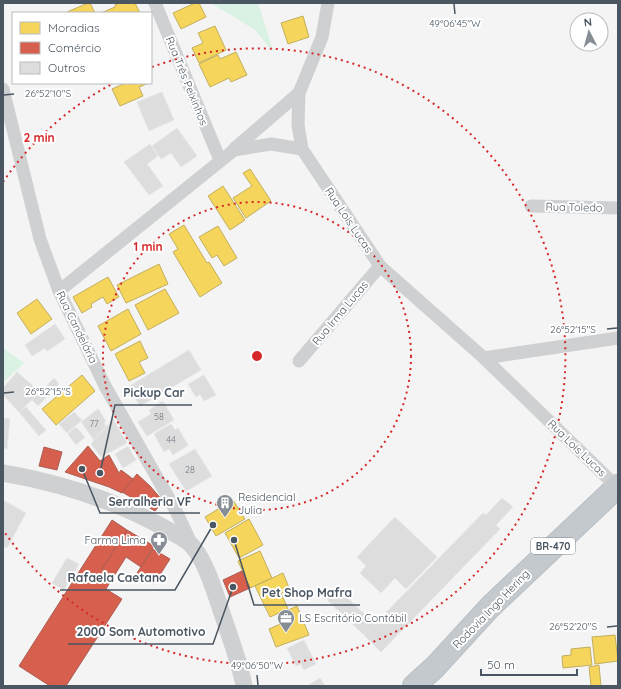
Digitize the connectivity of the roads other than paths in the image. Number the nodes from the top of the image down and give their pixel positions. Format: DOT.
graph roads {
  1 [pos="155,3"];
  2 [pos="328,3"];
  3 [pos="3,90"];
  4 [pos="299,93"];
  5 [pos="302,149"];
  6 [pos="234,150"];
  7 [pos="220,160"];
  8 [pos="531,206"];
  9 [pos="618,208"];
  10 [pos="380,266"];
  11 [pos="59,291"];
  12 [pos="618,338"];
  13 [pos="484,358"];
  14 [pos="300,361"];
  15 [pos="3,473"];
  16 [pos="618,486"];
  17 [pos="193,547"];
  18 [pos="435,667"];
  19 [pos="244,686"];
  20 [pos="414,686"];
  21 [pos="422,686"];
  1 -- 7 [label="street, Rua Três Peixinhos"];
  2 -- 4 [label="street"];
  3 -- 11 [label="street, Rua Candelária"];
  4 -- 5 [label="street"];
  4 -- 6 [label="street"];
  5 -- 6 [label="street"];
  5 -- 10 [label="street, Rua Lois Lucas"];
  6 -- 7 [label="street"];
  7 -- 11 [label="street"];
  8 -- 9 [label="street, Rua Toledo"];
  10 -- 13 [label="street, Rua Lois Lucas"];
  10 -- 14 [label="street, Rua Irma Lucas"];
  11 -- 17 [label="street, Rua Candelária"];
  12 -- 13 [label="street"];
  13 -- 16 [label="street, Rua Lois Lucas"];
  15 -- 17 [label="street"];
  16 -- 18 [label="highway, Rodovia Ingo Hering / BR-470"];
  17 -- 19 [label="street"];
  18 -- 20 [label="highway, Rodovia Ingo Hering / BR-470"];
  18 -- 21 [label="highway, Rodovia Ingo Hering / BR-470"];
}
